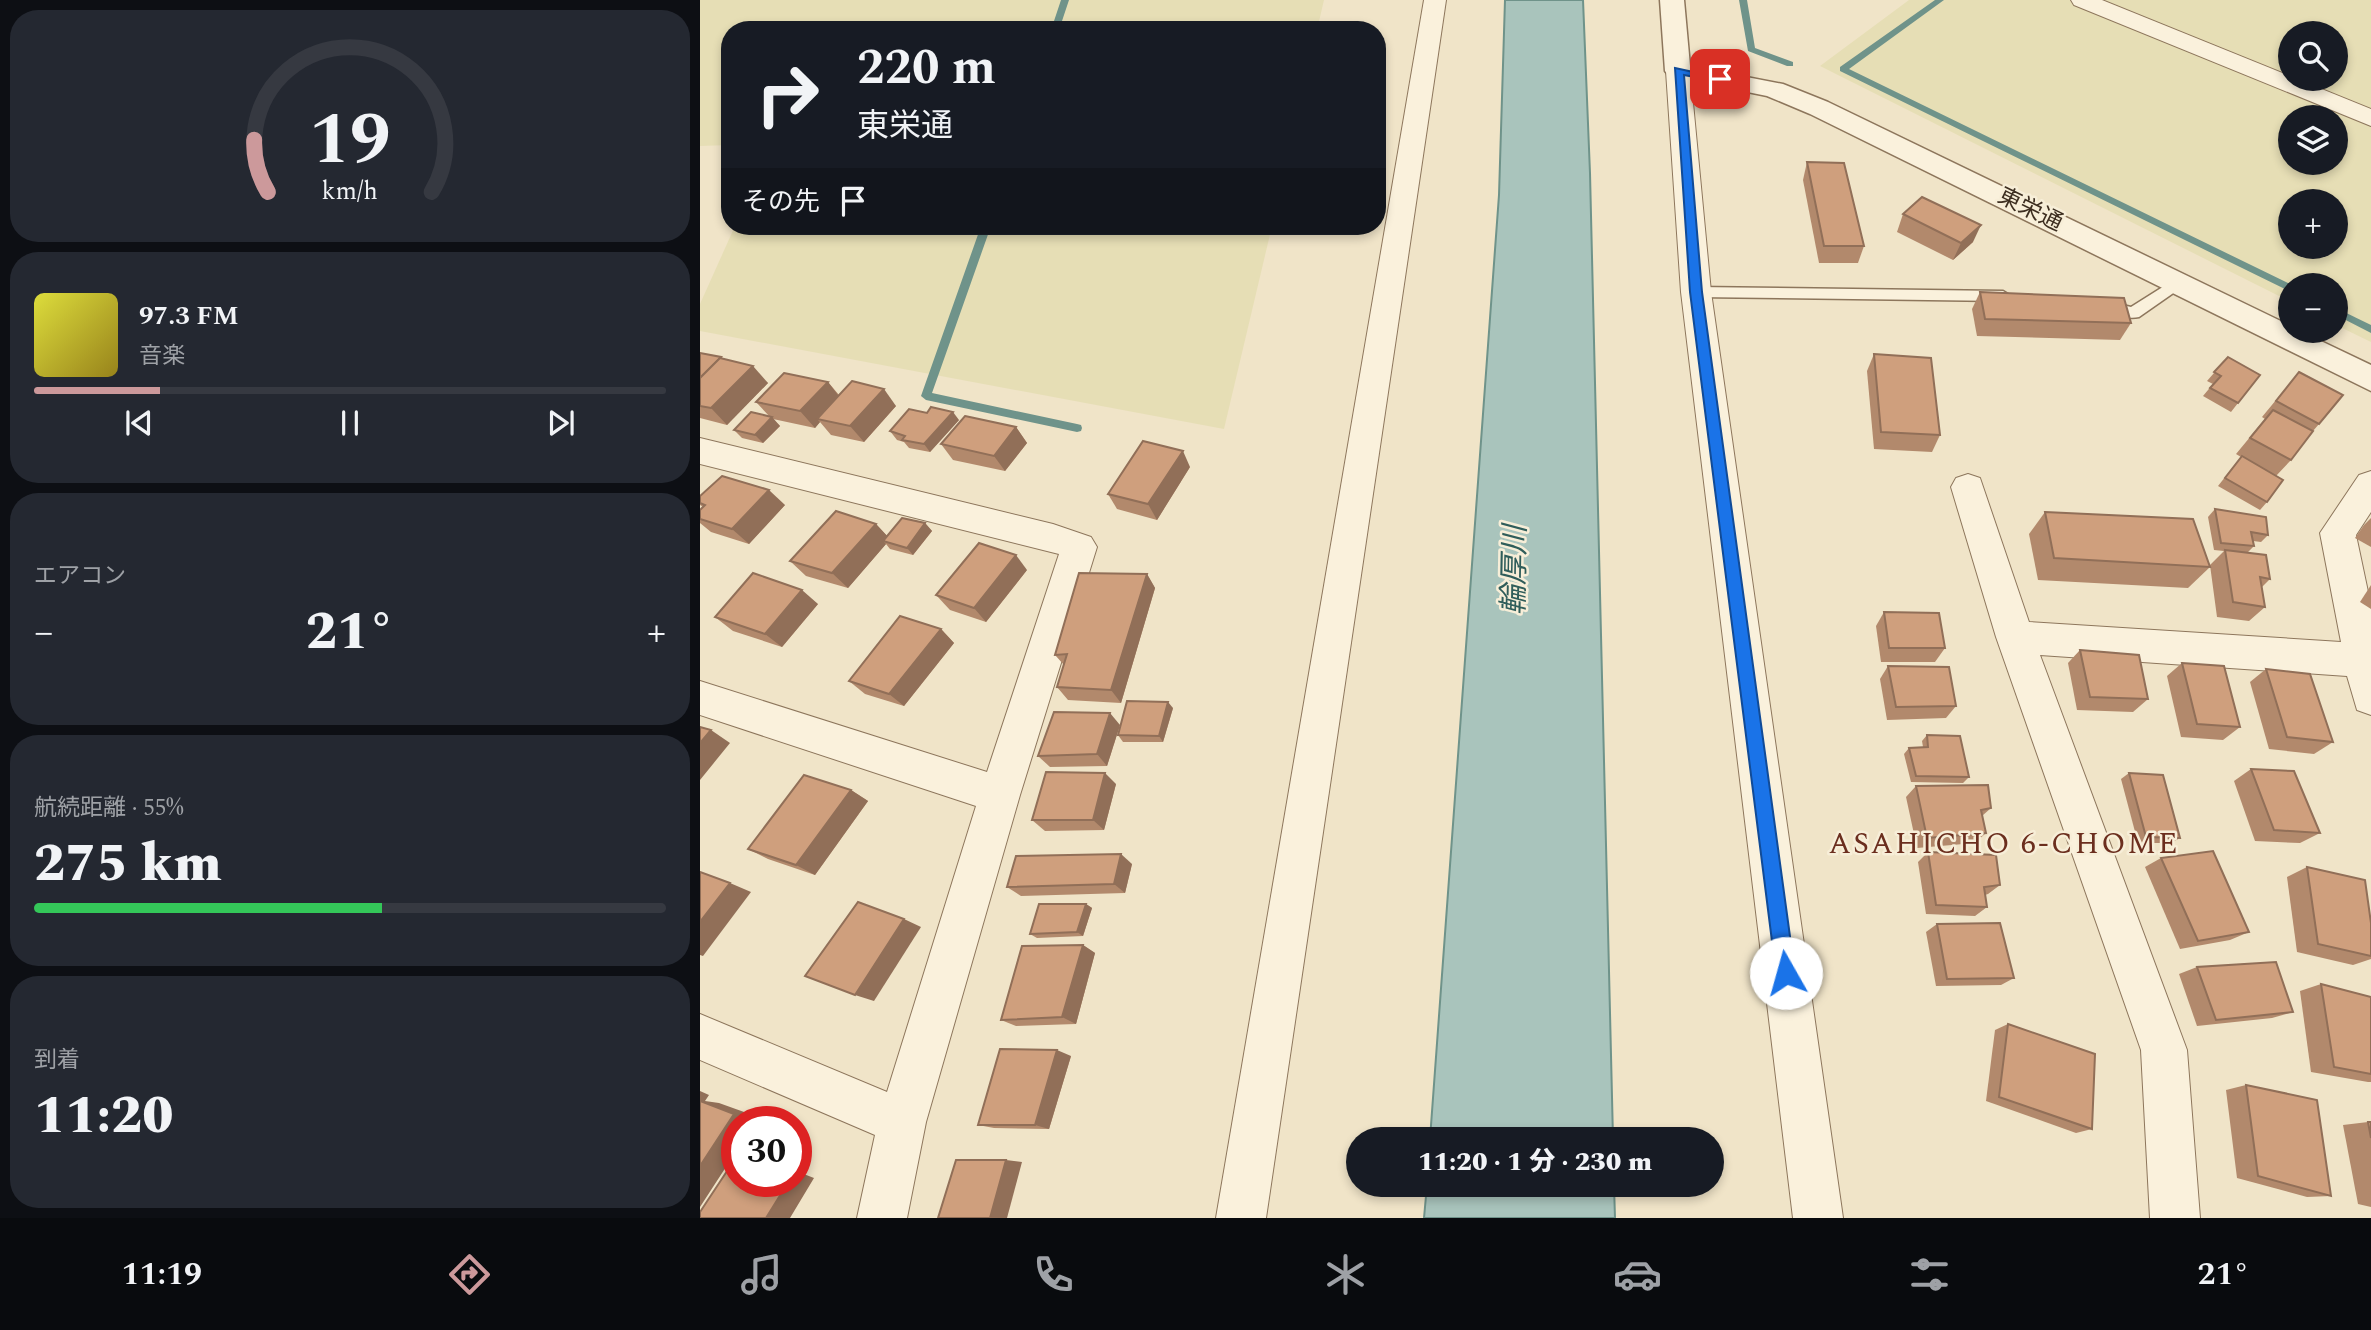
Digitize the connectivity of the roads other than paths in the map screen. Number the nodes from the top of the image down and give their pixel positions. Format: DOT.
graph roads {
  1 [pos="1435,0"];
  2 [pos="1672,0"];
  3 [pos="2082,0"];
  4 [pos="1678,71"];
  5 [pos="2371,118"];
  6 [pos="2177,282"];
  7 [pos="1696,292"];
  8 [pos="2015,296"];
  9 [pos="2083,300"];
  10 [pos="2371,379"];
  11 [pos="700,451"];
  12 [pos="2371,484"];
  13 [pos="1969,487"];
  14 [pos="2015,637"];
  15 [pos="2367,661"];
  16 [pos="700,698"];
  17 [pos="2371,698"];
  18 [pos="1000,795"];
  19 [pos="700,1037"];
  20 [pos="902,1122"];
  21 [pos="882,1218"];
  22 [pos="1241,1218"];
  23 [pos="1818,1218"];
  24 [pos="2175,1218"];
  1 -- 22 [label="street"];
  2 -- 4 [label="street"];
  3 -- 5 [label="street"];
  4 -- 6 [label="street, 東栄通"];
  4 -- 7 [label="street"];
  6 -- 9 [label="lane"];
  6 -- 10 [label="street, 東栄通"];
  7 -- 8 [label="lane"];
  7 -- 23 [label="street"];
  11 -- 18 [label="street"];
  12 -- 15 [label="street"];
  13 -- 14 [label="street"];
  14 -- 15 [label="street"];
  14 -- 24 [label="street"];
  15 -- 17 [label="street"];
  16 -- 18 [label="street"];
  18 -- 20 [label="street"];
  19 -- 20 [label="street"];
  20 -- 21 [label="street"];
}
